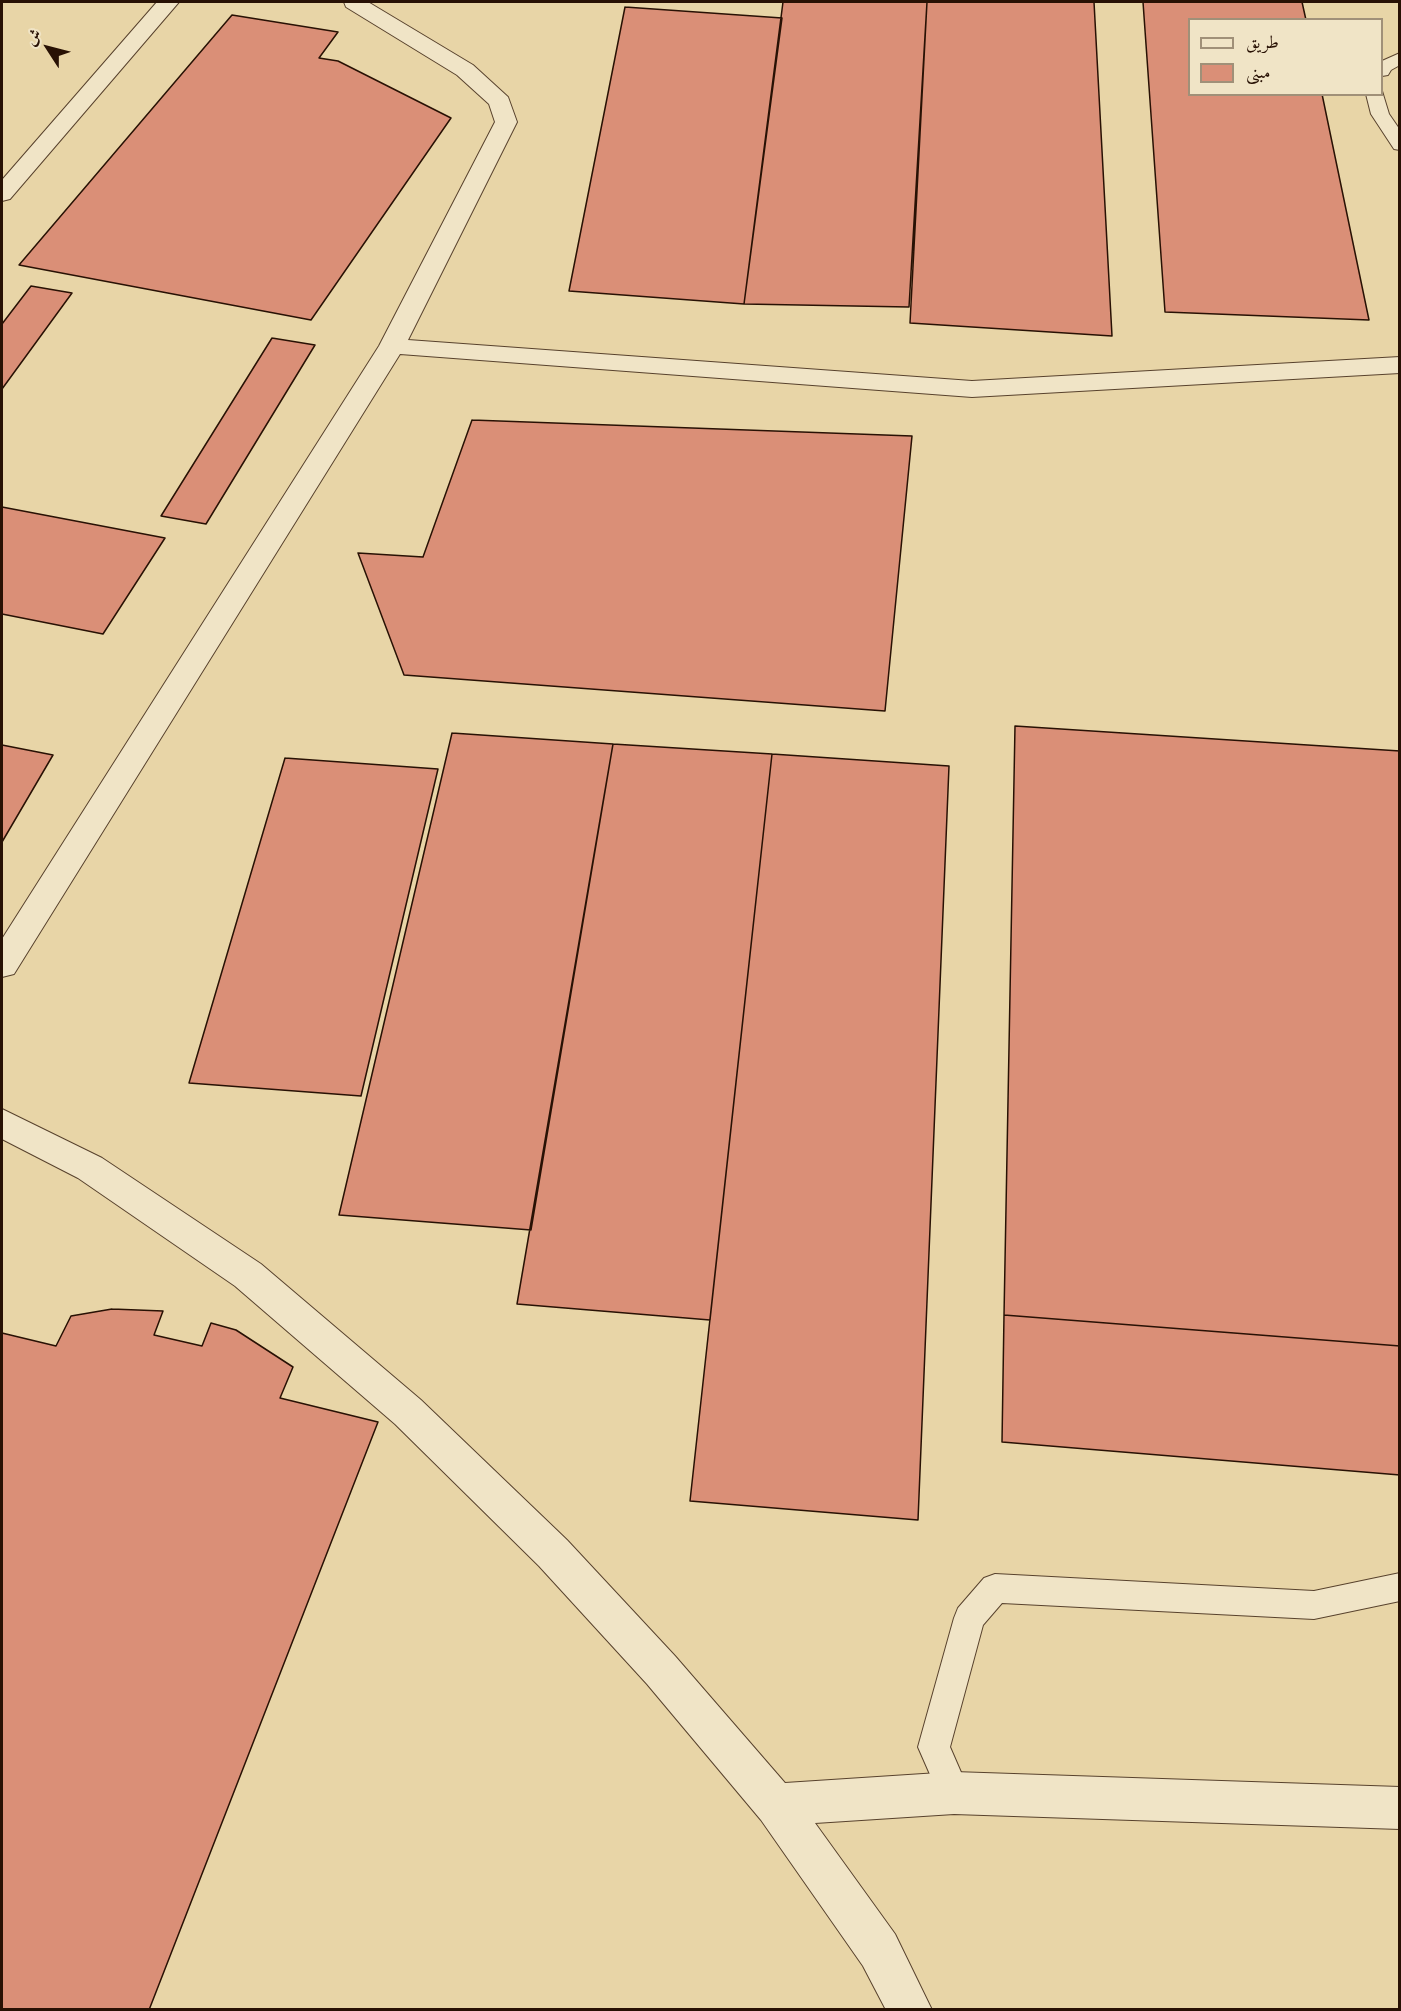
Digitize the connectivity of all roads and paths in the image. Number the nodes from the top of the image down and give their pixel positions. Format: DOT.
graph roads {
  1 [pos="168,2"];
  2 [pos="354,2"];
  3 [pos="1400,58"];
  4 [pos="1383,67"];
  5 [pos="1376,96"];
  6 [pos="1400,145"];
  7 [pos="2,194"];
  8 [pos="392,346"];
  9 [pos="1400,365"];
  10 [pos="2,965"];
  11 [pos="2,1124"];
  12 [pos="1400,1587"];
  13 [pos="954,1793"];
  14 [pos="776,1805"];
  15 [pos="1400,1808"];
  16 [pos="910,2010"];
  1 -- 7 [label="street"];
  2 -- 8 [label="street"];
  3 -- 4 [label="lane"];
  5 -- 6 [label="lane"];
  8 -- 9 [label="street"];
  8 -- 10 [label="street"];
  11 -- 14 [label="street"];
  12 -- 13 [label="lane"];
  13 -- 14 [label="street"];
  13 -- 15 [label="street"];
  14 -- 16 [label="street"];
}
